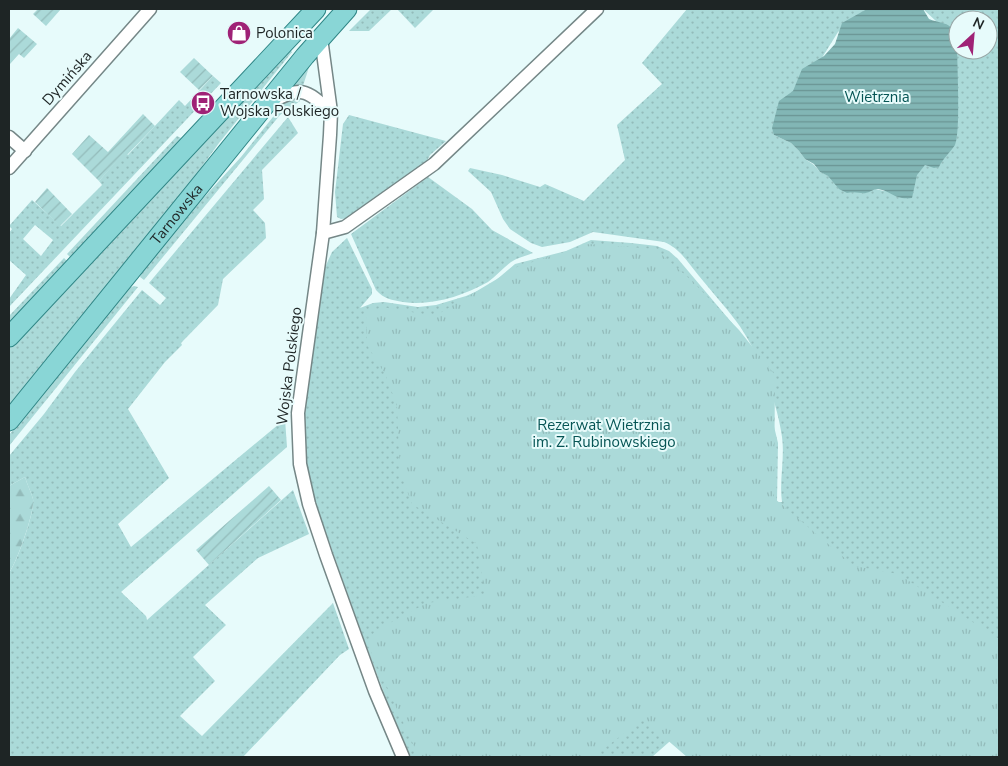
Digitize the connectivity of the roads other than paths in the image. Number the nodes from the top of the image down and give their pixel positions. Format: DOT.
graph roads {
  1 [pos="150,9"];
  2 [pos="316,9"];
  3 [pos="347,9"];
  4 [pos="597,9"];
  5 [pos="321,38"];
  6 [pos="266,105"];
  7 [pos="331,112"];
  8 [pos="9,137"];
  9 [pos="24,151"];
  10 [pos="9,168"];
  11 [pos="323,233"];
  12 [pos="9,337"];
  13 [pos="9,421"];
  14 [pos="403,757"];
  1 -- 9 [label="street, Dymińska"];
  2 -- 12 [label="main road"];
  3 -- 5 [label="main road, Tarnowska"];
  4 -- 11 [label="street"];
  5 -- 6 [label="main road, Tarnowska"];
  5 -- 7 [label="street, Wojska Polskiego"];
  6 -- 7 [label="street"];
  6 -- 13 [label="main road, Tarnowska"];
  7 -- 11 [label="street, Wojska Polskiego"];
  8 -- 9 [label="street"];
  9 -- 10 [label="street, Dymińska"];
  11 -- 14 [label="street, Wojska Polskiego"];
}
